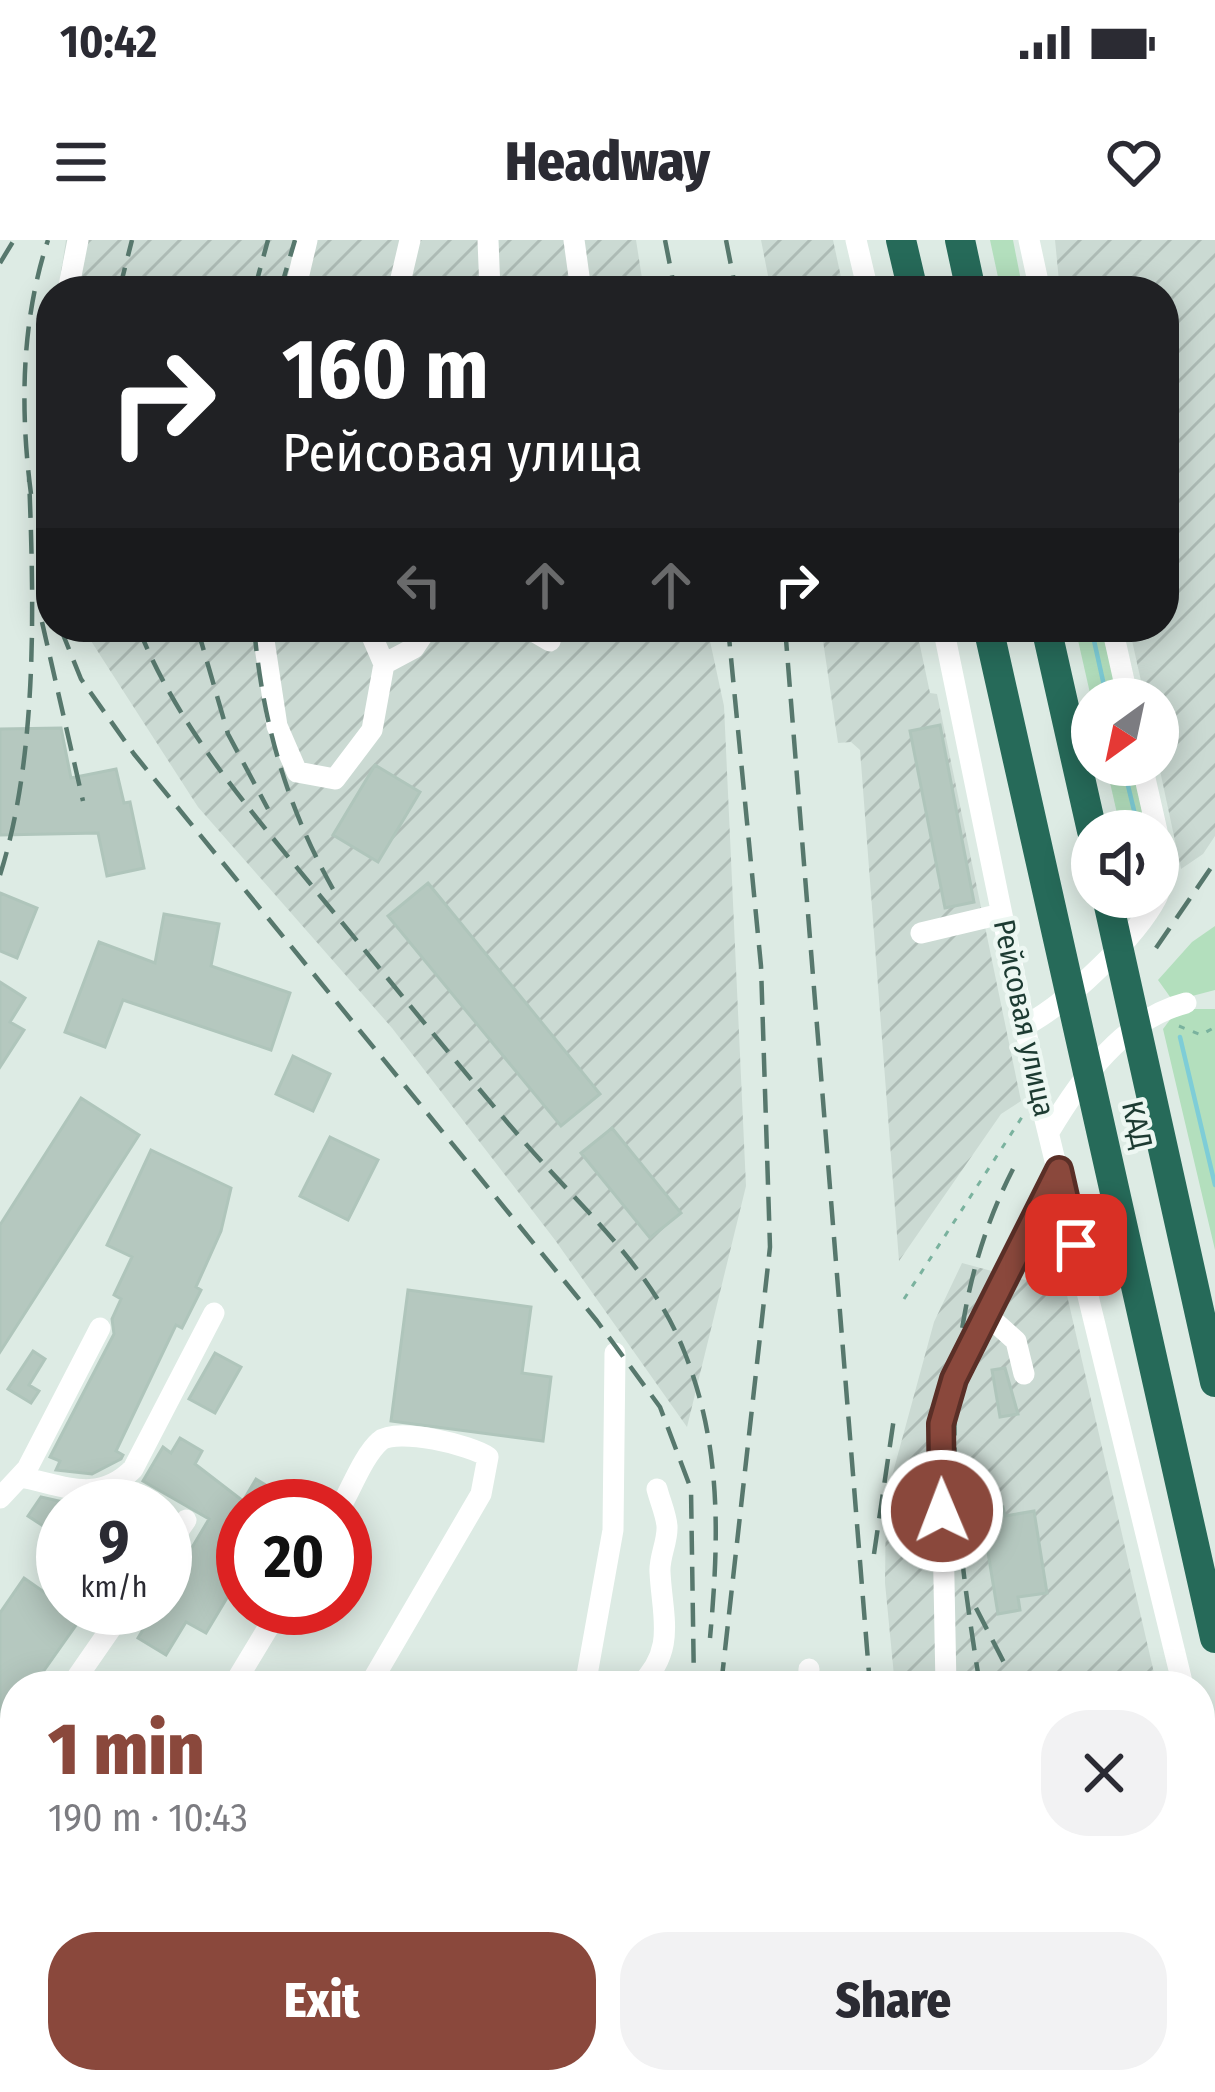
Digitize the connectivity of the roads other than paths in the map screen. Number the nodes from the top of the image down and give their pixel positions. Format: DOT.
graph roads {
  1 [pos="78,240"];
  2 [pos="308,240"];
  3 [pos="410,240"];
  4 [pos="488,240"];
  5 [pos="574,240"];
  6 [pos="856,240"];
  7 [pos="901,240"];
  8 [pos="960,240"];
  9 [pos="1029,240"];
  10 [pos="71,276"];
  11 [pos="299,276"];
  12 [pos="402,276"];
  13 [pos="489,276"];
  14 [pos="579,276"];
  15 [pos="864,276"];
  16 [pos="909,276"];
  17 [pos="968,276"];
  18 [pos="1037,276"];
  19 [pos="264,642"];
  20 [pos="374,642"];
  21 [pos="418,642"];
  22 [pos="946,642"];
  23 [pos="991,642"];
  24 [pos="1049,642"];
  25 [pos="1115,642"];
  26 [pos="384,664"];
  27 [pos="1123,678"];
  28 [pos="1087,810"];
  29 [pos="1001,914"];
  30 [pos="1112,918"];
  31 [pos="1139,918"];
  32 [pos="921,933"];
  33 [pos="1186,1003"];
  34 [pos="1028,1024"];
  35 [pos="1048,1132"];
  36 [pos="1059,1170"];
  37 [pos="214,1312"];
  38 [pos="987,1315"];
  39 [pos="100,1328"];
  40 [pos="615,1353"];
  41 [pos="1024,1374"];
  42 [pos="1215,1382"];
  43 [pos="21,1477"];
  44 [pos="356,1479"];
  45 [pos="657,1489"];
  46 [pos="0,1498"];
  47 [pos="106,1635"];
  48 [pos="264,1635"];
  49 [pos="1215,1638"];
  50 [pos="81,1671"];
  51 [pos="242,1671"];
  52 [pos="378,1671"];
  53 [pos="588,1671"];
  54 [pos="653,1671"];
  55 [pos="946,1671"];
  56 [pos="1179,1671"];
  1 -- 10 [label="street"];
  2 -- 11 [label="street"];
  3 -- 12 [label="street"];
  4 -- 13 [label="street"];
  5 -- 14 [label="street"];
  6 -- 15 [label="street"];
  7 -- 16 [label="highway"];
  8 -- 17 [label="highway"];
  9 -- 18 [label="street"];
  19 -- 26 [label="street"];
  20 -- 26 [label="street"];
  21 -- 26 [label="street"];
  22 -- 29 [label="street, Рейсовая улица"];
  23 -- 49 [label="highway, КАД"];
  24 -- 28 [label="highway"];
  25 -- 27 [label="street"];
  29 -- 32 [label="street"];
  29 -- 34 [label="street, Рейсовая улица"];
  30 -- 42 [label="highway, КАД"];
  31 -- 34 [label="street"];
  33 -- 35 [label="street"];
  34 -- 35 [label="street, Рейсовая улица"];
  35 -- 36 [label="street, Рейсовая улица"];
  36 -- 38 [label="street"];
  36 -- 56 [label="street, Рейсовая улица"];
  37 -- 43 [label="street"];
  38 -- 41 [label="street"];
  38 -- 55 [label="street"];
  39 -- 43 [label="street"];
  40 -- 53 [label="street"];
  43 -- 46 [label="street"];
  44 -- 52 [label="street"];
  45 -- 54 [label="street"];
  47 -- 50 [label="street"];
  48 -- 51 [label="street"];
}
